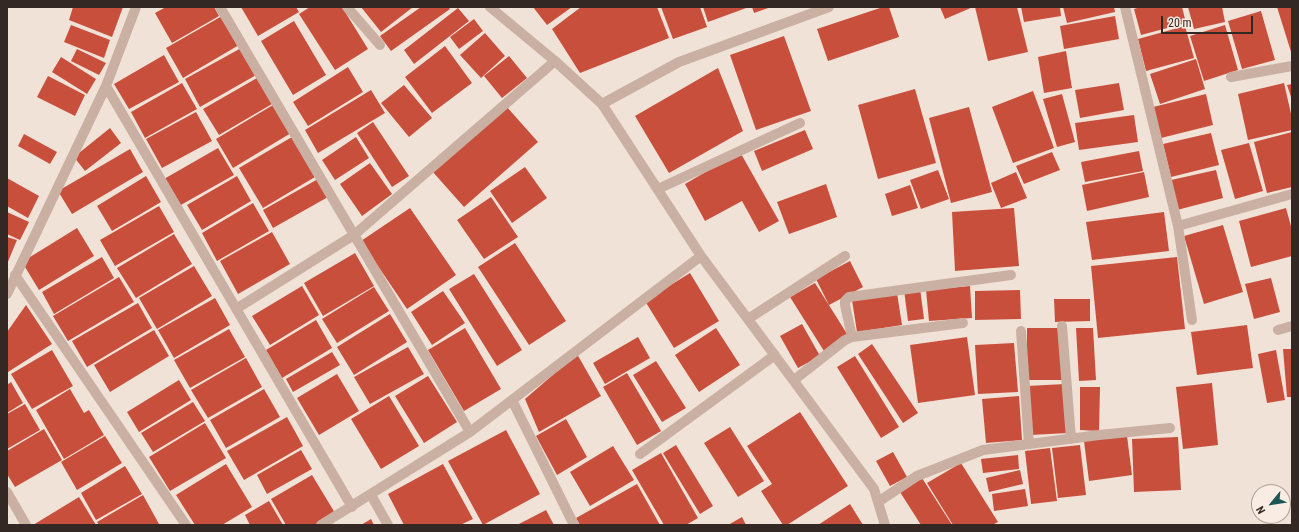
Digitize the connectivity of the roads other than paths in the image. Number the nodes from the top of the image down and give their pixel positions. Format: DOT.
graph roads {
  1 [pos="136,7"];
  2 [pos="220,7"];
  3 [pos="347,7"];
  4 [pos="490,7"];
  5 [pos="829,7"];
  6 [pos="1125,7"];
  7 [pos="380,45"];
  8 [pos="555,61"];
  9 [pos="1292,66"];
  10 [pos="1231,77"];
  11 [pos="106,86"];
  12 [pos="602,104"];
  13 [pos="800,123"];
  14 [pos="658,189"];
  15 [pos="1292,194"];
  16 [pos="1178,226"];
  17 [pos="354,235"];
  18 [pos="701,256"];
  19 [pos="845,256"];
  20 [pos="15,275"];
  21 [pos="1011,275"];
  22 [pos="7,294"];
  23 [pos="236,309"];
  24 [pos="748,318"];
  25 [pos="1192,320"];
  26 [pos="963,323"];
  27 [pos="1062,326"];
  28 [pos="1292,326"];
  29 [pos="1278,330"];
  30 [pos="1021,331"];
  31 [pos="852,337"];
  32 [pos="775,355"];
  33 [pos="794,380"];
  34 [pos="512,400"];
  35 [pos="1170,428"];
  36 [pos="470,432"];
  37 [pos="1071,438"];
  38 [pos="1029,444"];
  39 [pos="640,454"];
  40 [pos="7,492"];
  41 [pos="371,495"];
  42 [pos="878,502"];
  43 [pos="352,507"];
  44 [pos="26,525"];
  45 [pos="186,525"];
  46 [pos="321,525"];
  47 [pos="388,525"];
  48 [pos="574,525"];
  49 [pos="885,525"];
  1 -- 11 [label="street"];
  2 -- 17 [label="street"];
  3 -- 7 [label="street"];
  4 -- 8 [label="street"];
  5 -- 12 [label="street"];
  6 -- 16 [label="street"];
  8 -- 12 [label="street"];
  8 -- 17 [label="street"];
  9 -- 10 [label="street"];
  11 -- 20 [label="street"];
  11 -- 23 [label="street"];
  12 -- 14 [label="street"];
  13 -- 14 [label="street"];
  14 -- 18 [label="street"];
  15 -- 16 [label="street"];
  16 -- 25 [label="street"];
  17 -- 23 [label="street"];
  17 -- 36 [label="street"];
  18 -- 24 [label="street"];
  18 -- 34 [label="street"];
  19 -- 24 [label="street"];
  20 -- 22 [label="street"];
  20 -- 45 [label="street"];
  21 -- 31 [label="street"];
  23 -- 43 [label="street"];
  24 -- 32 [label="street"];
  26 -- 31 [label="street"];
  27 -- 37 [label="street"];
  28 -- 29 [label="street"];
  30 -- 38 [label="street"];
  31 -- 33 [label="street"];
  32 -- 33 [label="street"];
  32 -- 39 [label="street"];
  33 -- 42 [label="street"];
  34 -- 36 [label="street"];
  34 -- 48 [label="street"];
  35 -- 37 [label="street"];
  36 -- 41 [label="street"];
  37 -- 38 [label="street"];
  38 -- 42 [label="street"];
  40 -- 44 [label="street"];
  41 -- 43 [label="street"];
  41 -- 47 [label="street"];
  42 -- 49 [label="street"];
  43 -- 46 [label="street"];
}
